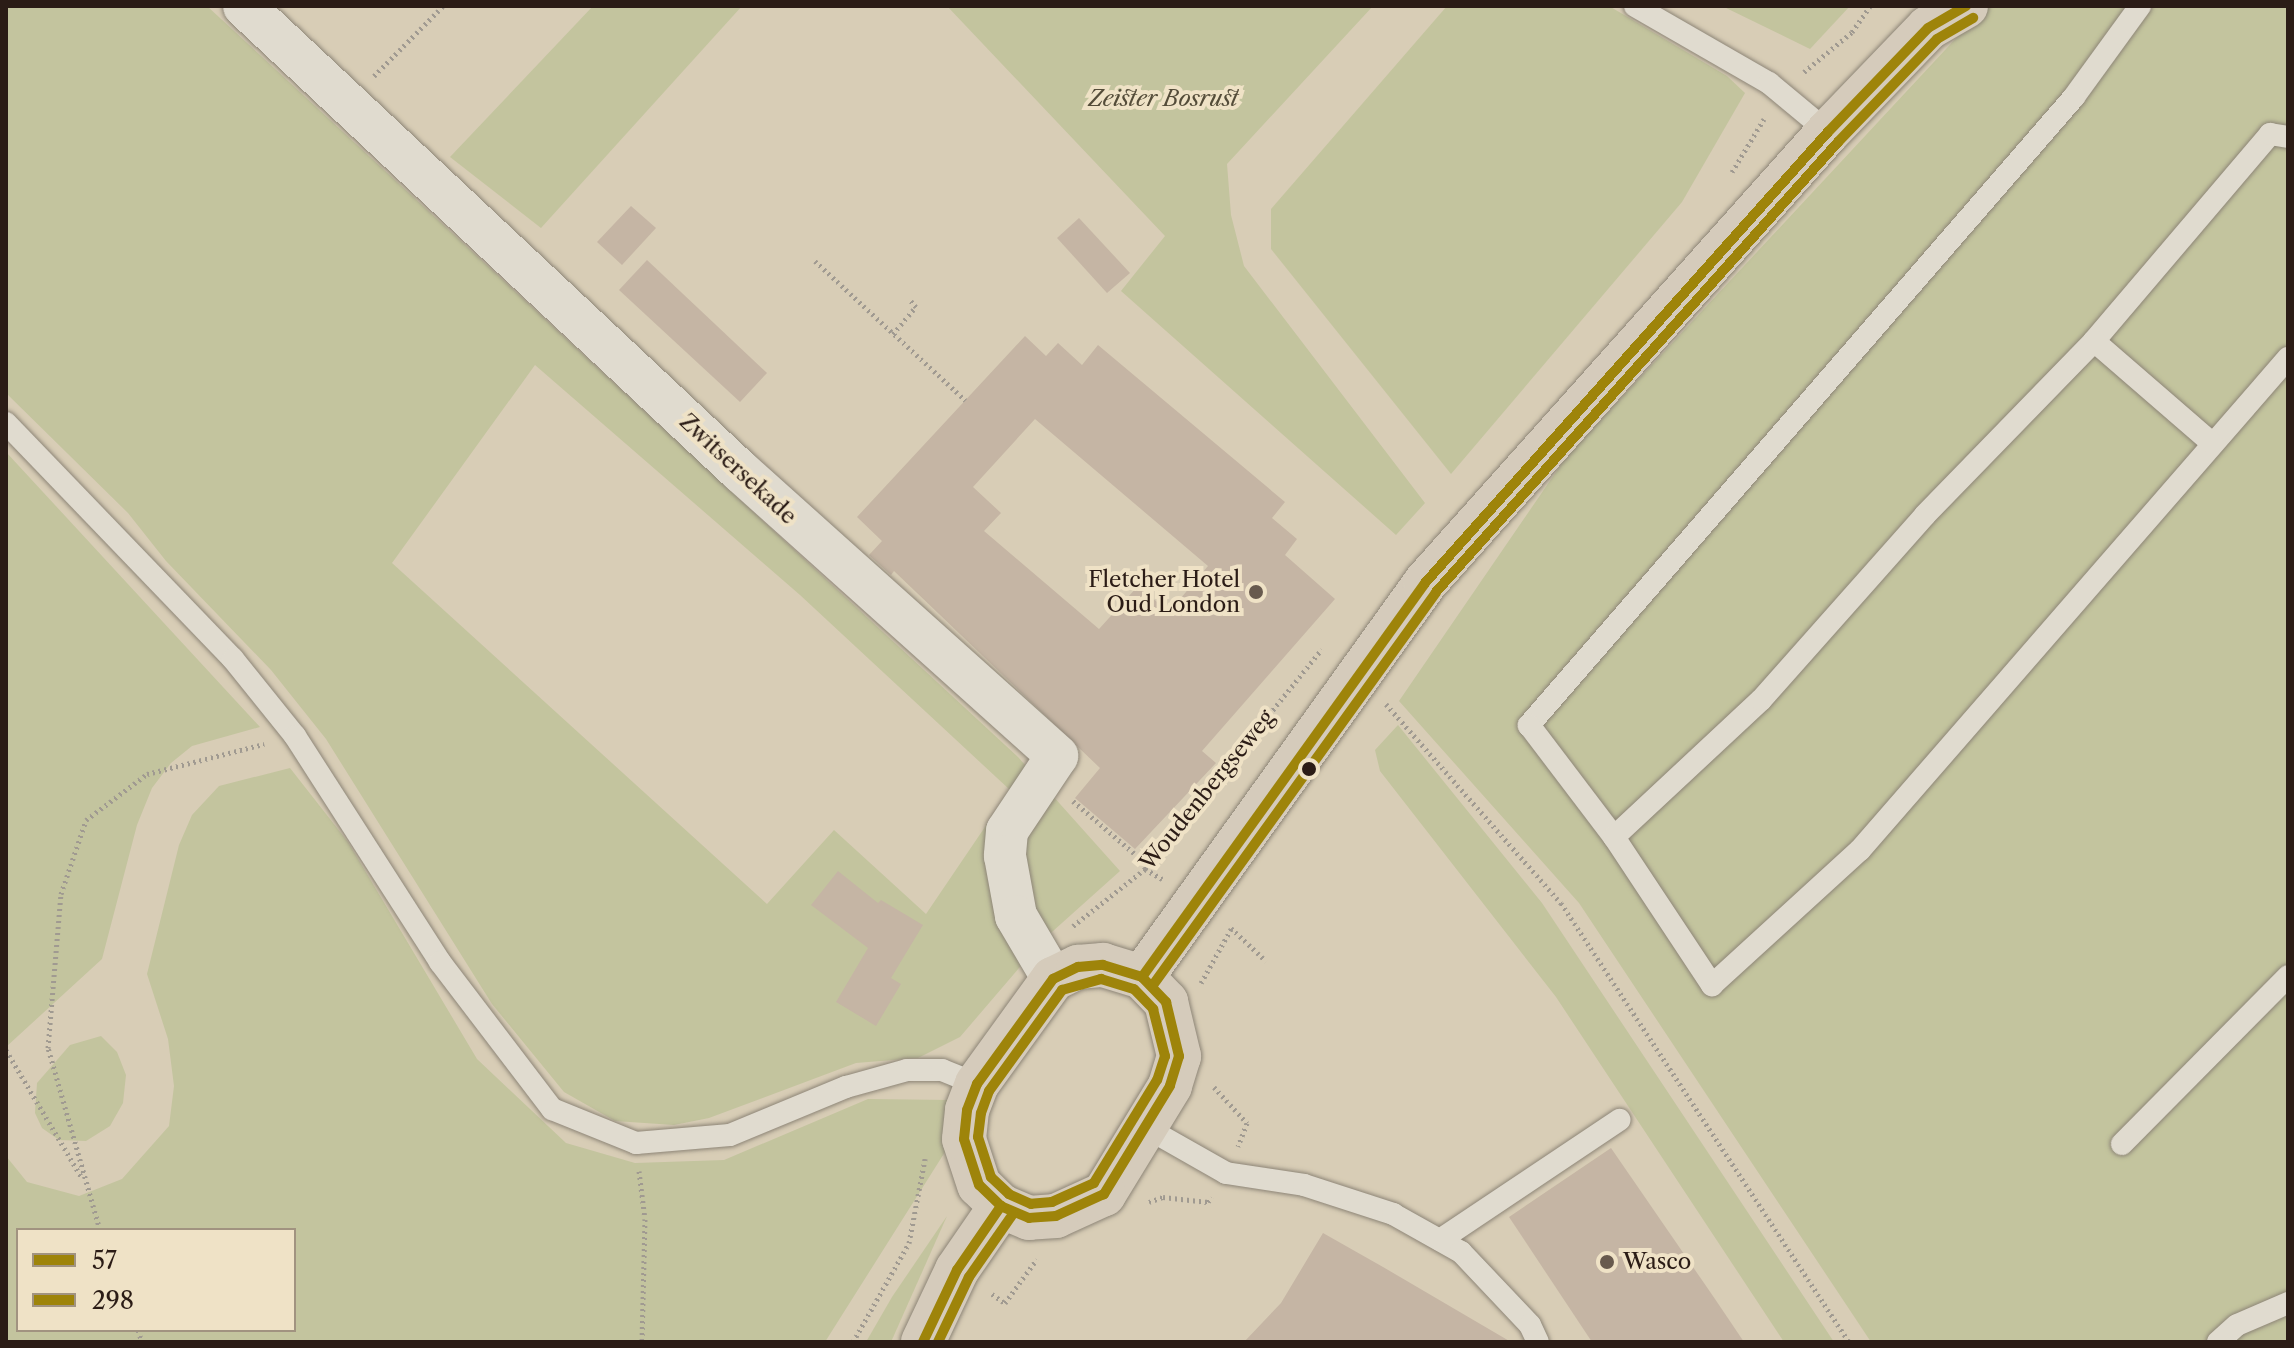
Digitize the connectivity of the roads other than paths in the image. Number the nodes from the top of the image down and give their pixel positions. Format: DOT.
graph roads {
  1 [pos="244,6"];
  2 [pos="1635,6"];
  3 [pos="1966,6"];
  4 [pos="2140,6"];
  5 [pos="1934,17"];
  6 [pos="1828,132"];
  7 [pos="2288,137"];
  8 [pos="2094,341"];
  9 [pos="2288,358"];
  10 [pos="6,423"];
  11 [pos="2213,444"];
  12 [pos="1614,837"];
  13 [pos="1046,966"];
  14 [pos="2288,976"];
  15 [pos="1142,977"];
  16 [pos="977,1084"];
  17 [pos="1619,1120"];
  18 [pos="1145,1127"];
  19 [pos="2122,1144"];
  20 [pos="1001,1206"];
  21 [pos="1440,1240"];
  22 [pos="2288,1303"];
  23 [pos="923,1342"];
  24 [pos="1538,1342"];
  25 [pos="2218,1342"];
  1 -- 13 [label="street, Zwitsersekade"];
  2 -- 6 [label="lane"];
  3 -- 5 [label="main road"];
  4 -- 12 [label="lane"];
  5 -- 6 [label="main road"];
  6 -- 15 [label="main road"];
  7 -- 8 [label="lane"];
  8 -- 11 [label="lane"];
  8 -- 12 [label="lane"];
  9 -- 11 [label="lane"];
  10 -- 16 [label="lane"];
  11 -- 12 [label="lane"];
  13 -- 15 [label="main road"];
  13 -- 16 [label="main road"];
  14 -- 19 [label="lane"];
  15 -- 18 [label="main road"];
  16 -- 20 [label="main road"];
  17 -- 21 [label="lane"];
  18 -- 20 [label="main road"];
  18 -- 21 [label="lane"];
  20 -- 23 [label="main road"];
  21 -- 24 [label="lane"];
  22 -- 25 [label="lane"];
}
